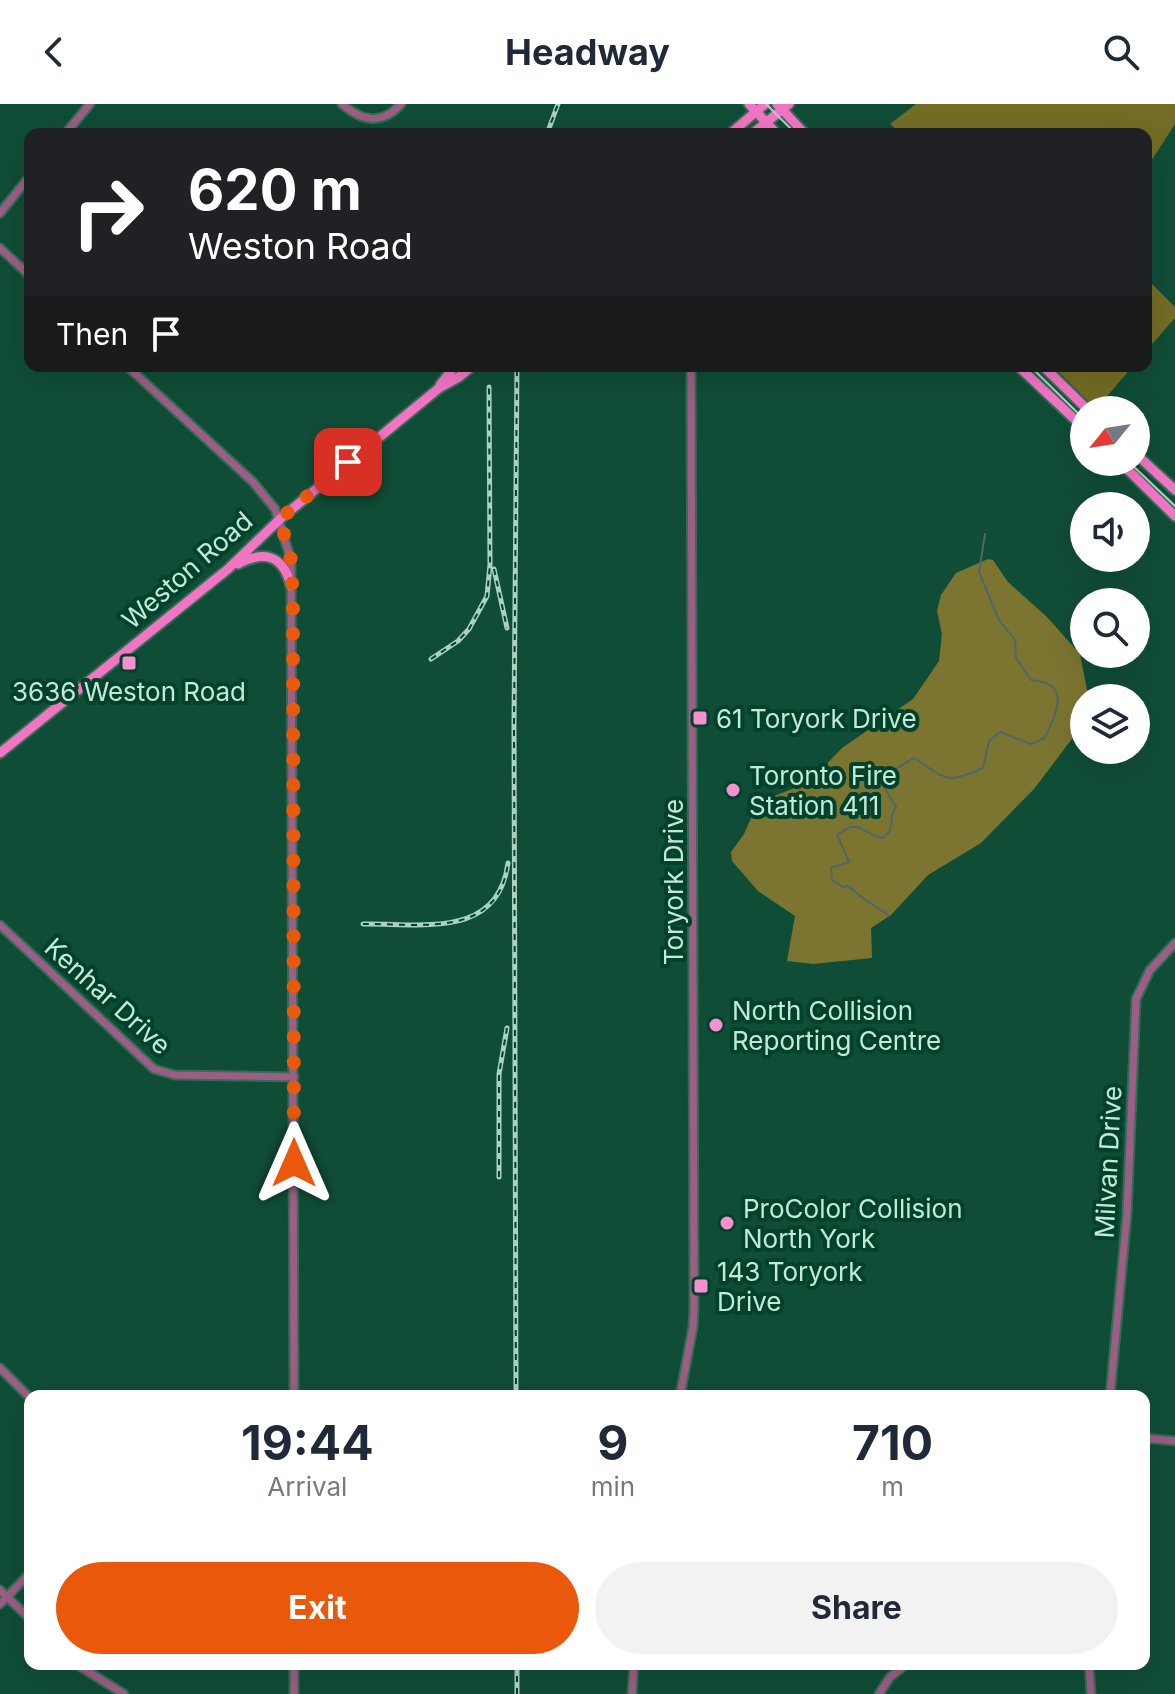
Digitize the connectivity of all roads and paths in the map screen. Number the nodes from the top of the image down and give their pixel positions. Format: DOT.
graph roads {
  1 [pos="90,104"];
  2 [pos="342,104"];
  3 [pos="401,104"];
  4 [pos="765,104"];
  5 [pos="782,106"];
  6 [pos="752,108"];
  7 [pos="765,122"];
  8 [pos="70,128"];
  9 [pos="735,128"];
  10 [pos="758,128"];
  11 [pos="771,128"];
  12 [pos="800,128"];
  13 [pos="24,183"];
  14 [pos="0,213"];
  15 [pos="0,248"];
  16 [pos="24,270"];
  17 [pos="134,372"];
  18 [pos="451,372"];
  19 [pos="465,372"];
  20 [pos="691,372"];
  21 [pos="1024,372"];
  22 [pos="1049,372"];
  23 [pos="439,388"];
  24 [pos="1074,396"];
  25 [pos="1070,415"];
  26 [pos="1150,467"];
  27 [pos="1134,476"];
  28 [pos="1175,490"];
  29 [pos="1175,516"];
  30 [pos="280,519"];
  31 [pos="228,569"];
  32 [pos="291,586"];
  33 [pos="0,753"];
  34 [pos="0,925"];
  35 [pos="1175,943"];
  36 [pos="294,1077"];
  37 [pos="0,1368"];
  38 [pos="294,1390"];
  39 [pos="681,1390"];
  40 [pos="1111,1390"];
  41 [pos="24,1392"];
  42 [pos="1150,1439"];
  43 [pos="1175,1441"];
  44 [pos="24,1579"];
  45 [pos="0,1590"];
  46 [pos="7,1597"];
  47 [pos="0,1604"];
  48 [pos="24,1613"];
  49 [pos="86,1670"];
  50 [pos="294,1670"];
  51 [pos="634,1670"];
  52 [pos="899,1670"];
  53 [pos="1089,1670"];
  54 [pos="124,1694"];
  55 [pos="294,1694"];
  56 [pos="632,1694"];
  57 [pos="879,1694"];
  58 [pos="1091,1694"];
  1 -- 8 [label="street"];
  2 -- 3 [label="street"];
  4 -- 6 [label="main road"];
  5 -- 7 [label="main road"];
  5 -- 12 [label="main road"];
  6 -- 7 [label="main road"];
  6 -- 9 [label="main road"];
  7 -- 10 [label="main road"];
  7 -- 11 [label="main road"];
  13 -- 14 [label="street"];
  15 -- 16 [label="street"];
  17 -- 30 [label="street"];
  18 -- 23 [label="main road, Weston Road"];
  19 -- 23 [label="main road, Weston Road"];
  20 -- 39 [label="street, Toryork Drive"];
  21 -- 25 [label="main road"];
  22 -- 24 [label="main road"];
  23 -- 30 [label="main road, Weston Road"];
  26 -- 28 [label="main road"];
  27 -- 29 [label="main road"];
  30 -- 31 [label="main road, Weston Road"];
  30 -- 32 [label="street"];
  31 -- 32 [label="main road"];
  31 -- 33 [label="main road, Weston Road"];
  32 -- 36 [label="street"];
  34 -- 36 [label="street, Kenhar Drive"];
  35 -- 40 [label="street, Milvan Drive"];
  36 -- 38 [label="street"];
  37 -- 41 [label="street"];
  42 -- 43 [label="street"];
  44 -- 46 [label="street"];
  45 -- 46 [label="street"];
  46 -- 47 [label="street"];
  46 -- 48 [label="street"];
  49 -- 54 [label="street"];
  50 -- 55 [label="street"];
  51 -- 56 [label="street"];
  52 -- 57 [label="street"];
  53 -- 58 [label="street"];
}
